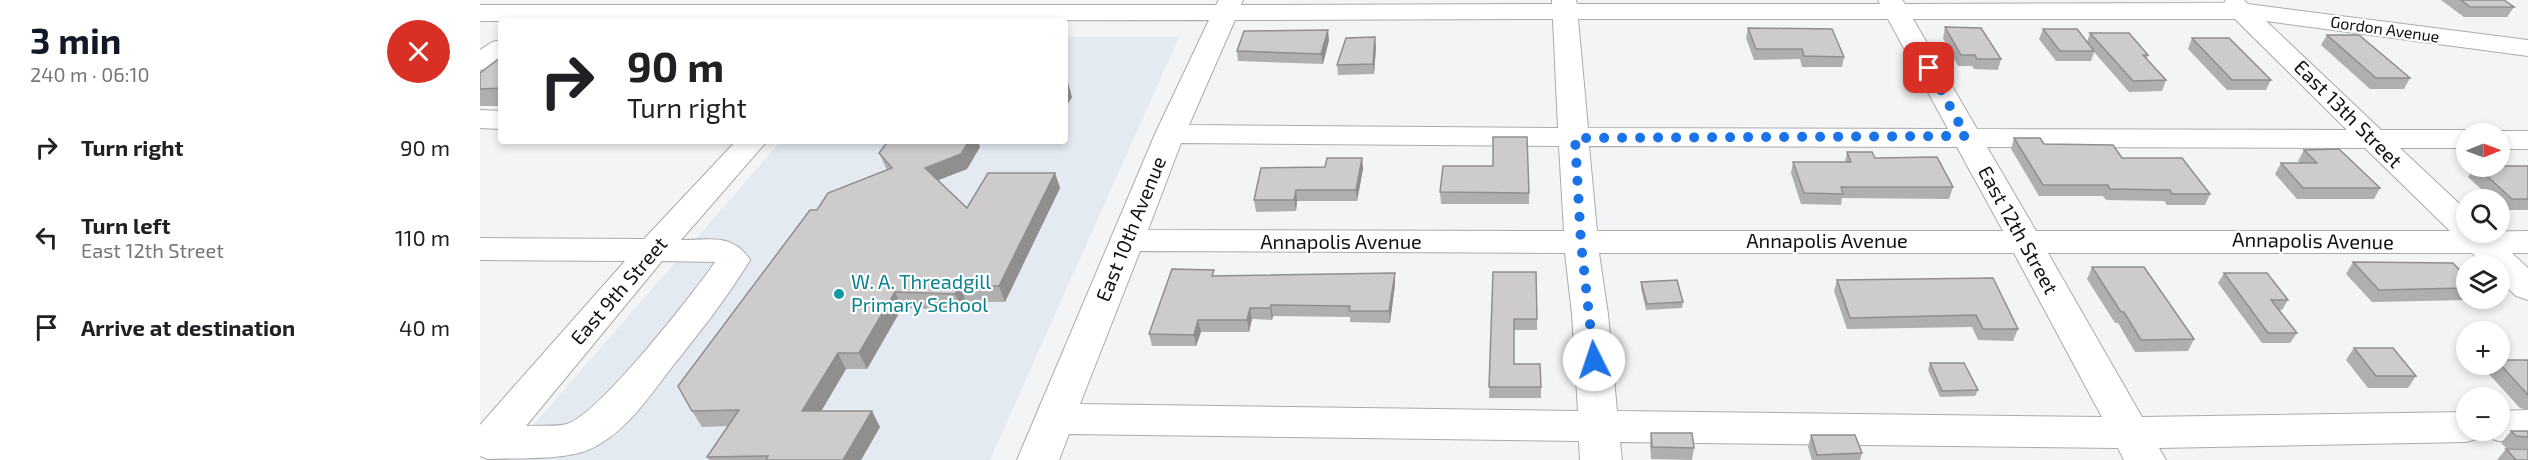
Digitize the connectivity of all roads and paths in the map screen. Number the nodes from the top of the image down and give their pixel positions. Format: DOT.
graph roads {
  1 [pos="2235,6"];
  2 [pos="1228,7"];
  3 [pos="1564,7"];
  4 [pos="1894,7"];
  5 [pos="552,11"];
  6 [pos="882,12"];
  7 [pos="480,14"];
  8 [pos="2528,48"];
  9 [pos="498,50"];
  10 [pos="480,62"];
  11 [pos="480,119"];
  12 [pos="498,120"];
  13 [pos="1170,134"];
  14 [pos="1966,136"];
  15 [pos="1575,138"];
  16 [pos="2373,139"];
  17 [pos="2456,140"];
  18 [pos="2510,140"];
  19 [pos="2528,140"];
  20 [pos="749,144"];
  21 [pos="2456,219"];
  22 [pos="2456,234"];
  23 [pos="2510,239"];
  24 [pos="1126,240"];
  25 [pos="2025,240"];
  26 [pos="2528,242"];
  27 [pos="1581,243"];
  28 [pos="2481,243"];
  29 [pos="480,249"];
  30 [pos="653,250"];
  31 [pos="2528,288"];
  32 [pos="1055,419"];
  33 [pos="2510,426"];
  34 [pos="2528,426"];
  35 [pos="2456,428"];
  36 [pos="1600,444"];
  37 [pos="2137,447"];
  38 [pos="1038,460"];
  1 -- 4 [label="street, Gordon Avenue"];
  1 -- 8 [label="street, Gordon Avenue"];
  1 -- 16 [label="street, East 13th Street"];
  2 -- 3 [label="street, Gordon Avenue"];
  2 -- 6 [label="street, Gordon Avenue"];
  2 -- 13 [label="street, East 10th Avenue"];
  3 -- 4 [label="street, Gordon Avenue"];
  3 -- 15 [label="street"];
  4 -- 14 [label="street, East 12th Street"];
  5 -- 6 [label="street, Gordon Avenue"];
  5 -- 7 [label="street, Gordon Avenue"];
  9 -- 10 [label="street"];
  11 -- 12 [label="street"];
  13 -- 15 [label="street"];
  13 -- 24 [label="street, East 10th Avenue"];
  14 -- 15 [label="street"];
  14 -- 16 [label="street"];
  14 -- 25 [label="street, East 12th Street"];
  15 -- 27 [label="street"];
  16 -- 17 [label="street"];
  16 -- 21 [label="street, East 13th Street"];
  18 -- 19 [label="street"];
  20 -- 30 [label="street, East 9th Street"];
  22 -- 25 [label="street, Annapolis Avenue"];
  23 -- 26 [label="street, Annapolis Avenue"];
  24 -- 27 [label="street, Annapolis Avenue"];
  24 -- 32 [label="street, East 10th Avenue"];
  25 -- 27 [label="street, Annapolis Avenue"];
  25 -- 37 [label="street, East 12th Street"];
  27 -- 36 [label="street"];
  28 -- 31 [label="street, East 13th Street"];
  29 -- 30 [label="street"];
  30 -- 30 [label="street, East 9th Street"];
  32 -- 36 [label="street"];
  32 -- 38 [label="street, East 10th Avenue"];
  33 -- 34 [label="street"];
  35 -- 37 [label="street"];
  36 -- 37 [label="street"];
}
